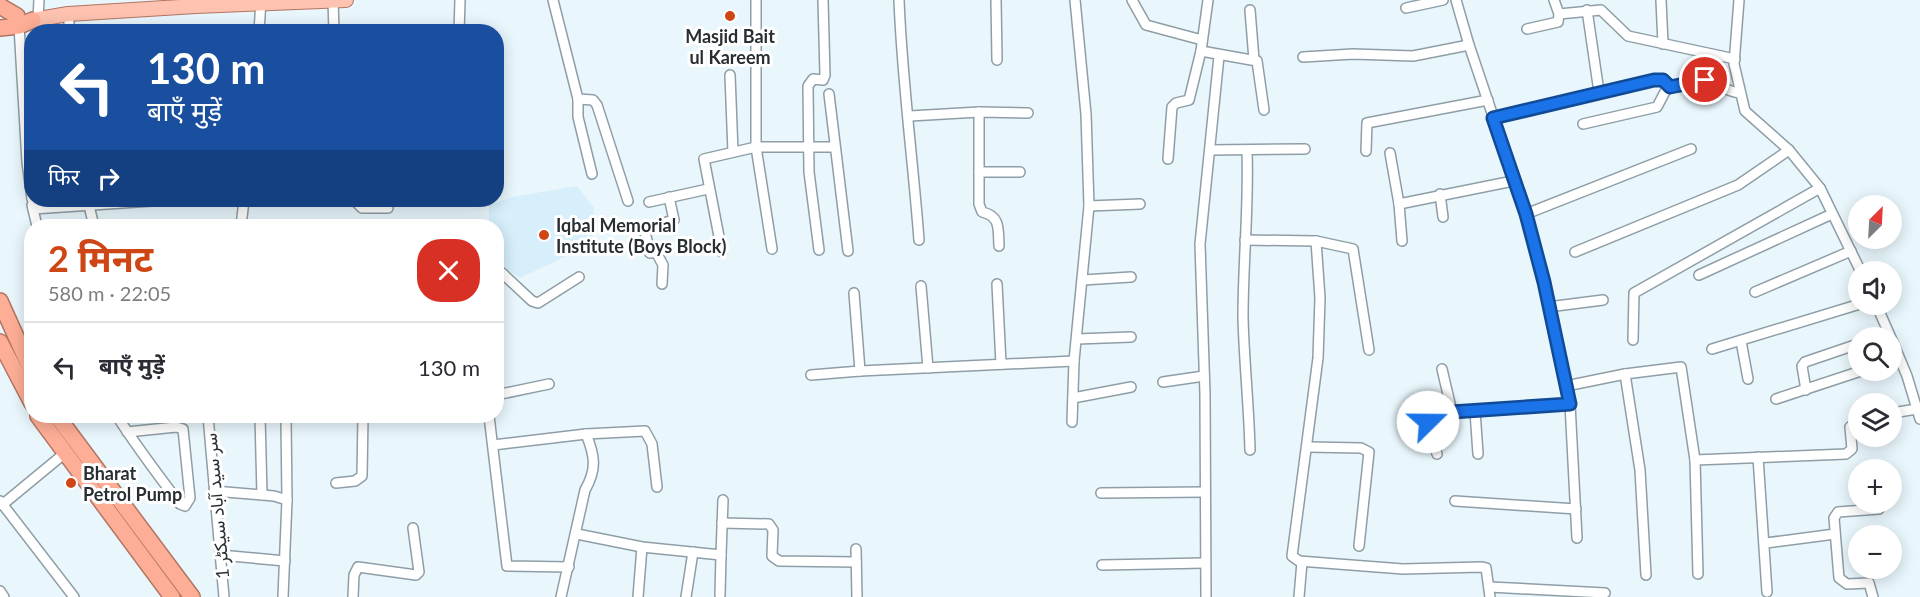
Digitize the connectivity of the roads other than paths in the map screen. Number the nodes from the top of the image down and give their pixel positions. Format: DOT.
graph roads {
  1 [pos="39,0"];
  2 [pos="460,0"];
  3 [pos="553,0"];
  4 [pos="756,0"];
  5 [pos="823,0"];
  6 [pos="899,0"];
  7 [pos="996,0"];
  8 [pos="1075,0"];
  9 [pos="1132,0"];
  10 [pos="1208,0"];
  11 [pos="1443,0"];
  12 [pos="1456,0"];
  13 [pos="1554,0"];
  14 [pos="1605,0"];
  15 [pos="1661,0"];
  16 [pos="1739,0"];
  17 [pos="337,1"];
  18 [pos="261,2"];
  19 [pos="196,3"];
  20 [pos="158,4"];
  21 [pos="0,6"];
  22 [pos="102,6"];
  23 [pos="1406,8"];
  24 [pos="1250,10"];
  25 [pos="1587,10"];
  26 [pos="1601,10"];
  27 [pos="1559,14"];
  28 [pos="68,15"];
  29 [pos="0,18"];
  30 [pos="27,20"];
  31 [pos="27,24"];
  32 [pos="69,24"];
  33 [pos="260,24"];
  34 [pos="335,24"];
  35 [pos="459,24"];
  36 [pos="0,28"];
  37 [pos="1527,29"];
  38 [pos="0,33"];
  39 [pos="1202,40"];
  40 [pos="1468,45"];
  41 [pos="1663,45"];
  42 [pos="1201,51"];
  43 [pos="1219,56"];
  44 [pos="1304,57"];
  45 [pos="1735,59"];
  46 [pos="997,60"];
  47 [pos="1254,60"];
  48 [pos="730,75"];
  49 [pos="1670,87"];
  50 [pos="1599,92"];
  51 [pos="1740,93"];
  52 [pos="830,94"];
  53 [pos="578,99"];
  54 [pos="1488,100"];
  55 [pos="1264,110"];
  56 [pos="979,112"];
  57 [pos="1028,113"];
  58 [pos="910,116"];
  59 [pos="1493,118"];
  60 [pos="1582,124"];
  61 [pos="808,145"];
  62 [pos="756,147"];
  63 [pos="834,147"];
  64 [pos="1305,149"];
  65 [pos="1691,149"];
  66 [pos="1210,150"];
  67 [pos="1789,150"];
  68 [pos="1246,151"];
  69 [pos="1366,151"];
  70 [pos="733,152"];
  71 [pos="1390,153"];
  72 [pos="1168,159"];
  73 [pos="979,172"];
  74 [pos="1020,172"];
  75 [pos="592,174"];
  76 [pos="1513,181"];
  77 [pos="1820,188"];
  78 [pos="708,189"];
  79 [pos="1440,194"];
  80 [pos="669,197"];
  81 [pos="628,201"];
  82 [pos="649,202"];
  83 [pos="1140,204"];
  84 [pos="1400,204"];
  85 [pos="1089,206"];
  86 [pos="89,207"];
  87 [pos="361,207"];
  88 [pos="388,208"];
  89 [pos="1526,214"];
  90 [pos="1832,214"];
  91 [pos="1443,217"];
  92 [pos="92,219"];
  93 [pos="919,240"];
  94 [pos="1245,240"];
  95 [pos="1316,241"];
  96 [pos="1402,241"];
  97 [pos="999,246"];
  98 [pos="772,249"];
  99 [pos="819,250"];
  100 [pos="848,250"];
  101 [pos="1851,251"];
  102 [pos="722,252"];
  103 [pos="1575,252"];
  104 [pos="1856,261"];
  105 [pos="504,275"];
  106 [pos="1699,275"];
  107 [pos="579,277"];
  108 [pos="1131,277"];
  109 [pos="1083,280"];
  110 [pos="662,284"];
  111 [pos="997,284"];
  112 [pos="921,286"];
  113 [pos="0,287"];
  114 [pos="1755,292"];
  115 [pos="854,293"];
  116 [pos="1603,300"];
  117 [pos="0,301"];
  118 [pos="1548,307"];
  119 [pos="1848,308"];
  120 [pos="1131,337"];
  121 [pos="24,339"];
  122 [pos="1077,339"];
  123 [pos="1634,340"];
  124 [pos="1742,340"];
  125 [pos="0,342"];
  126 [pos="1848,347"];
  127 [pos="1712,349"];
  128 [pos="1369,350"];
  129 [pos="24,354"];
  130 [pos="1074,361"];
  131 [pos="0,363"];
  132 [pos="1001,364"];
  133 [pos="928,368"];
  134 [pos="1442,369"];
  135 [pos="860,371"];
  136 [pos="1625,374"];
  137 [pos="810,375"];
  138 [pos="1204,376"];
  139 [pos="1848,376"];
  140 [pos="1902,376"];
  141 [pos="1748,379"];
  142 [pos="1163,382"];
  143 [pos="549,384"];
  144 [pos="1566,386"];
  145 [pos="1131,387"];
  146 [pos="24,388"];
  147 [pos="1806,390"];
  148 [pos="504,393"];
  149 [pos="24,398"];
  150 [pos="1073,398"];
  151 [pos="1776,399"];
  152 [pos="1570,404"];
  153 [pos="1917,409"];
  154 [pos="1474,411"];
  155 [pos="1452,412"];
  156 [pos="1902,412"];
  157 [pos="1920,419"];
  158 [pos="1072,422"];
  159 [pos="58,423"];
  160 [pos="59,423"];
  161 [pos="121,423"];
  162 [pos="209,423"];
  163 [pos="260,423"];
  164 [pos="285,423"];
  165 [pos="363,423"];
  166 [pos="490,423"];
  167 [pos="127,432"];
  168 [pos="586,434"];
  169 [pos="493,445"];
  170 [pos="1308,447"];
  171 [pos="1852,447"];
  172 [pos="1250,450"];
  173 [pos="64,453"];
  174 [pos="1437,454"];
  175 [pos="1478,454"];
  176 [pos="1758,458"];
  177 [pos="1695,460"];
  178 [pos="336,483"];
  179 [pos="657,487"];
  180 [pos="214,491"];
  181 [pos="1205,492"];
  182 [pos="1101,493"];
  183 [pos="262,495"];
  184 [pos="287,500"];
  185 [pos="723,501"];
  186 [pos="1455,501"];
  187 [pos="2,507"];
  188 [pos="1576,509"];
  189 [pos="1848,511"];
  190 [pos="722,523"];
  191 [pos="413,528"];
  192 [pos="577,534"];
  193 [pos="1835,534"];
  194 [pos="1577,538"];
  195 [pos="1766,543"];
  196 [pos="642,546"];
  197 [pos="1359,546"];
  198 [pos="856,549"];
  199 [pos="693,552"];
  200 [pos="220,555"];
  201 [pos="721,555"];
  202 [pos="285,561"];
  203 [pos="856,562"];
  204 [pos="1302,562"];
  205 [pos="1205,563"];
  206 [pos="1102,565"];
  207 [pos="569,567"];
  208 [pos="1698,574"];
  209 [pos="1646,575"];
  210 [pos="0,591"];
  211 [pos="1490,592"];
  212 [pos="1767,592"];
  213 [pos="1605,593"];
  214 [pos="720,595"];
  215 [pos="4,597"];
  216 [pos="74,597"];
  217 [pos="172,597"];
  218 [pos="192,597"];
  219 [pos="224,597"];
  220 [pos="283,597"];
  221 [pos="353,597"];
  222 [pos="561,597"];
  223 [pos="638,597"];
  224 [pos="686,597"];
  225 [pos="857,597"];
  226 [pos="1206,597"];
  227 [pos="1299,597"];
  228 [pos="1873,597"];
  1 -- 30 [label="street"];
  2 -- 35 [label="street"];
  3 -- 53 [label="street"];
  4 -- 62 [label="street"];
  5 -- 61 [label="street"];
  6 -- 58 [label="street"];
  7 -- 46 [label="street"];
  8 -- 85 [label="street"];
  9 -- 39 [label="street"];
  10 -- 39 [label="street"];
  11 -- 23 [label="street"];
  12 -- 40 [label="street"];
  13 -- 27 [label="street"];
  14 -- 26 [label="street"];
  15 -- 41 [label="street"];
  16 -- 45 [label="street"];
  17 -- 18 [label="main road"];
  17 -- 34 [label="street"];
  18 -- 19 [label="main road"];
  18 -- 33 [label="street"];
  19 -- 20 [label="main road"];
  20 -- 22 [label="main road"];
  21 -- 30 [label="highway"];
  22 -- 28 [label="main road"];
  24 -- 47 [label="street"];
  25 -- 26 [label="street"];
  25 -- 27 [label="street"];
  25 -- 50 [label="street"];
  26 -- 41 [label="street"];
  27 -- 37 [label="street"];
  28 -- 30 [label="main road"];
  28 -- 32 [label="street"];
  29 -- 30 [label="highway"];
  30 -- 31 [label="street"];
  30 -- 36 [label="highway"];
  30 -- 38 [label="highway"];
  39 -- 42 [label="street"];
  40 -- 44 [label="street"];
  40 -- 54 [label="street"];
  41 -- 45 [label="street"];
  42 -- 43 [label="street"];
  42 -- 72 [label="street"];
  43 -- 47 [label="street"];
  43 -- 66 [label="street"];
  45 -- 51 [label="street"];
  47 -- 55 [label="street"];
  48 -- 70 [label="street"];
  49 -- 50 [label="street"];
  49 -- 51 [label="street"];
  49 -- 60 [label="street"];
  50 -- 59 [label="street"];
  51 -- 67 [label="street"];
  52 -- 63 [label="street"];
  53 -- 75 [label="street"];
  53 -- 81 [label="street"];
  54 -- 59 [label="street"];
  54 -- 69 [label="street"];
  56 -- 57 [label="street"];
  56 -- 58 [label="street"];
  56 -- 73 [label="street"];
  58 -- 93 [label="street"];
  59 -- 76 [label="street"];
  61 -- 62 [label="street"];
  61 -- 63 [label="street"];
  61 -- 99 [label="street"];
  62 -- 70 [label="street"];
  62 -- 98 [label="street"];
  63 -- 100 [label="street"];
  64 -- 68 [label="street"];
  65 -- 89 [label="street"];
  66 -- 68 [label="street"];
  66 -- 138 [label="street"];
  67 -- 77 [label="street"];
  67 -- 103 [label="street"];
  68 -- 94 [label="street"];
  70 -- 78 [label="street"];
  71 -- 84 [label="street"];
  73 -- 74 [label="street"];
  73 -- 97 [label="street"];
  76 -- 79 [label="street"];
  76 -- 89 [label="street"];
  77 -- 90 [label="street"];
  77 -- 123 [label="street"];
  78 -- 80 [label="street"];
  78 -- 102 [label="street"];
  79 -- 84 [label="street"];
  79 -- 91 [label="street"];
  80 -- 82 [label="street"];
  80 -- 110 [label="street"];
  83 -- 85 [label="street"];
  84 -- 96 [label="street"];
  85 -- 109 [label="street"];
  86 -- 92 [label="street"];
  87 -- 88 [label="street"];
  89 -- 118 [label="street"];
  90 -- 101 [label="street"];
  90 -- 106 [label="street"];
  94 -- 95 [label="street"];
  94 -- 172 [label="street"];
  95 -- 128 [label="street"];
  95 -- 170 [label="street"];
  101 -- 104 [label="street"];
  101 -- 114 [label="street"];
  105 -- 107 [label="street"];
  108 -- 109 [label="street"];
  109 -- 122 [label="street"];
  111 -- 132 [label="street"];
  112 -- 133 [label="street"];
  113 -- 121 [label="highway"];
  115 -- 135 [label="street"];
  116 -- 118 [label="street"];
  117 -- 129 [label="highway"];
  118 -- 144 [label="street"];
  119 -- 124 [label="street"];
  120 -- 122 [label="street"];
  122 -- 130 [label="street"];
  124 -- 127 [label="street"];
  124 -- 141 [label="street"];
  125 -- 146 [label="highway"];
  126 -- 147 [label="street"];
  130 -- 132 [label="street"];
  130 -- 150 [label="street"];
  131 -- 149 [label="highway"];
  132 -- 133 [label="street"];
  133 -- 135 [label="street"];
  134 -- 155 [label="street"];
  135 -- 137 [label="street"];
  136 -- 144 [label="street"];
  136 -- 177 [label="street"];
  136 -- 209 [label="street"];
  138 -- 142 [label="street"];
  138 -- 181 [label="street"];
  139 -- 147 [label="street"];
  140 -- 153 [label="street"];
  143 -- 148 [label="street"];
  144 -- 152 [label="street"];
  145 -- 150 [label="street"];
  147 -- 151 [label="street"];
  150 -- 158 [label="street"];
  152 -- 154 [label="street"];
  152 -- 188 [label="street"];
  153 -- 156 [label="street"];
  153 -- 157 [label="street"];
  154 -- 155 [label="street"];
  154 -- 175 [label="street"];
  155 -- 174 [label="street"];
  159 -- 173 [label="highway"];
  160 -- 218 [label="highway"];
  161 -- 167 [label="street"];
  162 -- 180 [label="street, سر سید آباد سیکٹر 1"];
  163 -- 183 [label="street"];
  164 -- 184 [label="street"];
  165 -- 178 [label="street"];
  166 -- 169 [label="street"];
  167 -- 167 [label="street"];
  168 -- 169 [label="street"];
  168 -- 179 [label="street"];
  168 -- 192 [label="street"];
  169 -- 207 [label="street"];
  170 -- 197 [label="street"];
  170 -- 204 [label="street"];
  171 -- 176 [label="street"];
  173 -- 187 [label="street"];
  173 -- 217 [label="highway"];
  176 -- 177 [label="street"];
  176 -- 195 [label="street"];
  177 -- 208 [label="street"];
  180 -- 183 [label="street"];
  180 -- 200 [label="street, سر سید آباد سیکٹر 1"];
  181 -- 182 [label="street"];
  181 -- 205 [label="street"];
  183 -- 184 [label="street"];
  184 -- 202 [label="street"];
  185 -- 190 [label="street"];
  186 -- 188 [label="street"];
  187 -- 216 [label="street"];
  188 -- 194 [label="street"];
  189 -- 193 [label="street"];
  190 -- 201 [label="street"];
  190 -- 203 [label="street"];
  191 -- 221 [label="street"];
  192 -- 196 [label="street"];
  192 -- 207 [label="street"];
  193 -- 195 [label="street"];
  193 -- 228 [label="street"];
  195 -- 212 [label="street"];
  196 -- 199 [label="street"];
  196 -- 223 [label="street"];
  198 -- 203 [label="street"];
  199 -- 201 [label="street"];
  199 -- 224 [label="street"];
  200 -- 202 [label="street"];
  200 -- 219 [label="street, سر سید آباد سیکٹر 1"];
  201 -- 214 [label="street"];
  202 -- 220 [label="street"];
  203 -- 225 [label="street"];
  204 -- 211 [label="street"];
  204 -- 227 [label="street"];
  205 -- 206 [label="street"];
  205 -- 226 [label="street"];
  207 -- 222 [label="street"];
  210 -- 215 [label="street"];
  211 -- 213 [label="street"];
}
